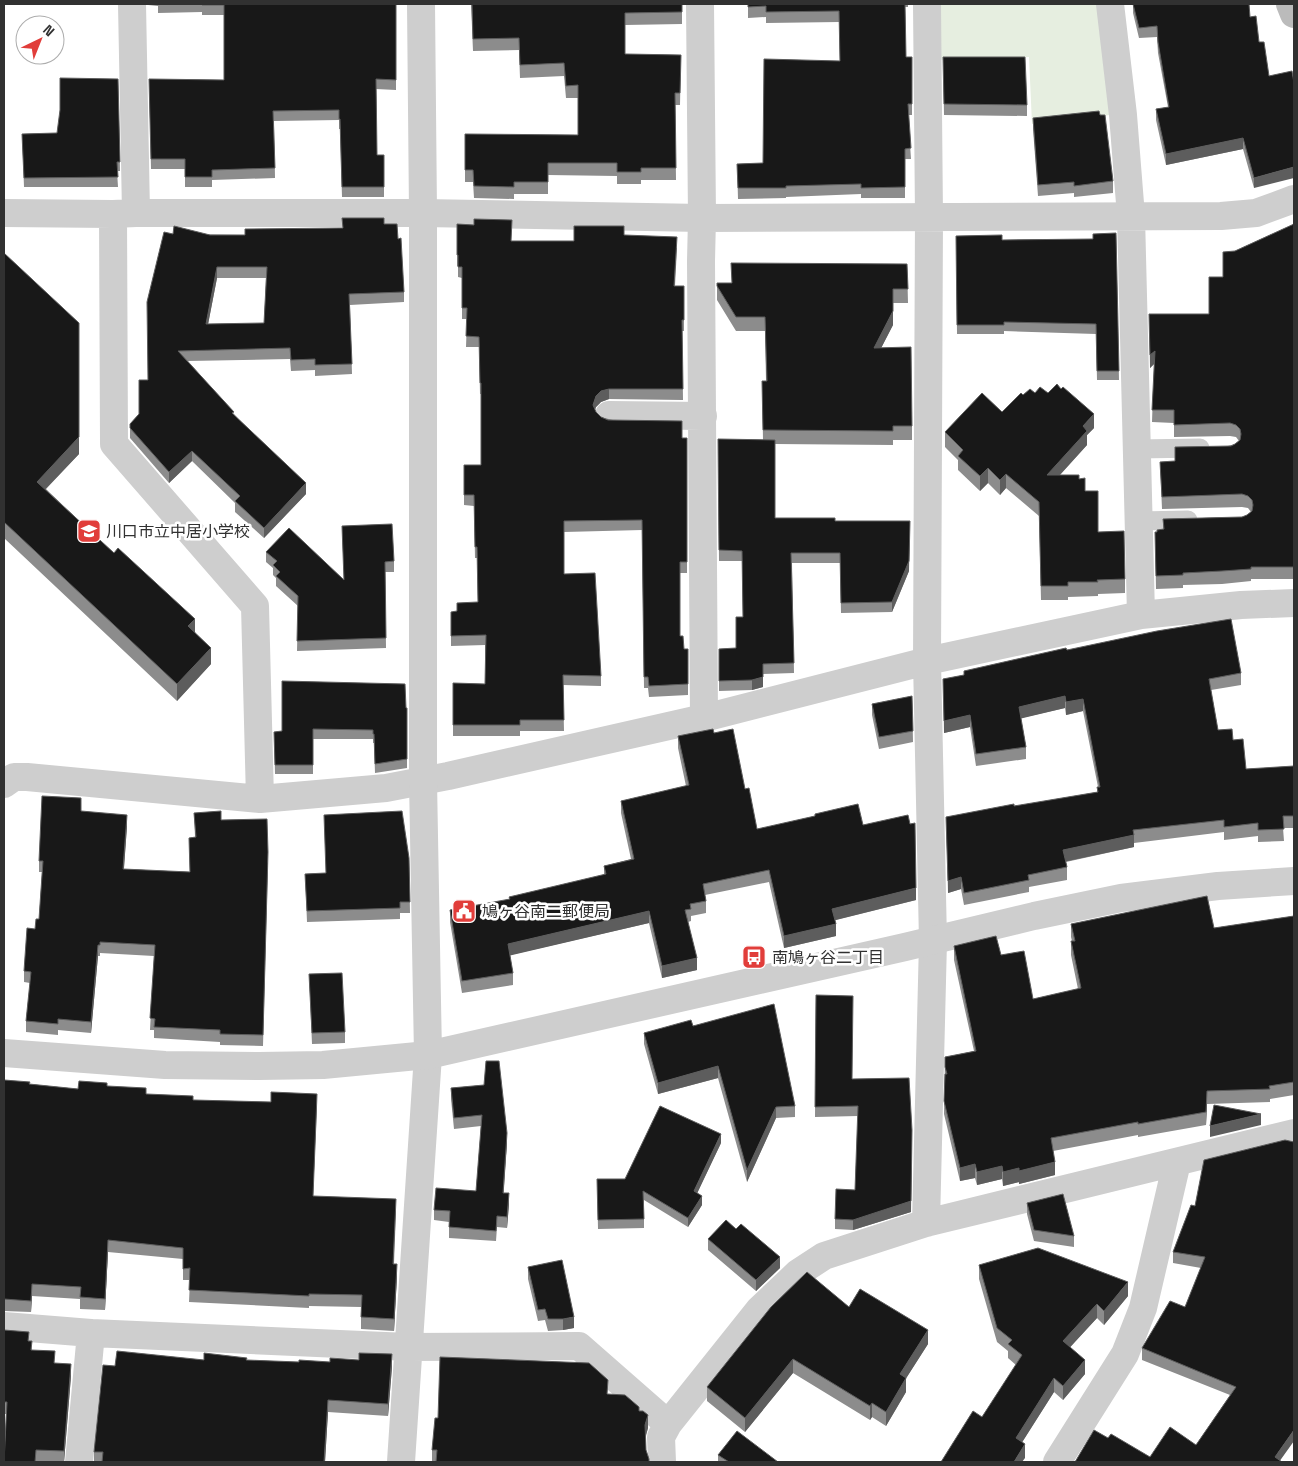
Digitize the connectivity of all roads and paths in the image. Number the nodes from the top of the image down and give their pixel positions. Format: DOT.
graph roads {
  1 [pos="132,4"];
  2 [pos="421,4"];
  3 [pos="700,4"];
  4 [pos="927,4"];
  5 [pos="1110,4"];
  6 [pos="1290,4"];
  7 [pos="1294,14"];
  8 [pos="1294,199"];
  9 [pos="4,213"];
  10 [pos="423,213"];
  11 [pos="124,214"];
  12 [pos="1131,216"];
  13 [pos="929,217"];
  14 [pos="702,218"];
  15 [pos="609,415"];
  16 [pos="703,416"];
  17 [pos="1221,447"];
  18 [pos="1137,449"];
  19 [pos="1204,519"];
  20 [pos="1138,521"];
  21 [pos="1294,603"];
  22 [pos="1141,615"];
  23 [pos="927,661"];
  24 [pos="704,718"];
  25 [pos="423,781"];
  26 [pos="4,784"];
  27 [pos="260,799"];
  28 [pos="1294,881"];
  29 [pos="933,941"];
  30 [pos="4,1053"];
  31 [pos="428,1055"];
  32 [pos="1294,1134"];
  33 [pos="1177,1162"];
  34 [pos="926,1223"];
  35 [pos="4,1326"];
  36 [pos="91,1333"];
  37 [pos="408,1347"];
  38 [pos="668,1424"];
  39 [pos="79,1462"];
  40 [pos="401,1462"];
  41 [pos="662,1462"];
  42 [pos="1057,1462"];
  1 -- 11 [label="street"];
  2 -- 10 [label="street"];
  3 -- 14 [label="street"];
  4 -- 13 [label="street"];
  5 -- 12 [label="street"];
  6 -- 7 [label="main road"];
  8 -- 12 [label="street"];
  9 -- 11 [label="street"];
  10 -- 11 [label="street"];
  10 -- 14 [label="street"];
  10 -- 25 [label="street"];
  11 -- 27 [label="street"];
  12 -- 13 [label="street"];
  12 -- 18 [label="street"];
  13 -- 14 [label="street"];
  13 -- 23 [label="street"];
  14 -- 16 [label="street"];
  15 -- 16 [label="street"];
  16 -- 24 [label="street"];
  17 -- 18 [label="lane"];
  18 -- 20 [label="street"];
  19 -- 20 [label="lane"];
  20 -- 22 [label="street"];
  21 -- 22 [label="street"];
  22 -- 23 [label="street"];
  23 -- 24 [label="street"];
  23 -- 29 [label="street"];
  24 -- 25 [label="street"];
  25 -- 27 [label="street"];
  25 -- 31 [label="street"];
  26 -- 27 [label="street"];
  28 -- 29 [label="street"];
  29 -- 31 [label="street"];
  29 -- 34 [label="street"];
  30 -- 31 [label="street"];
  31 -- 37 [label="street"];
  32 -- 33 [label="street"];
  33 -- 34 [label="street"];
  33 -- 42 [label="street"];
  34 -- 38 [label="street"];
  35 -- 36 [label="street"];
  36 -- 37 [label="street"];
  36 -- 39 [label="street"];
  37 -- 38 [label="street"];
  37 -- 40 [label="street"];
  38 -- 41 [label="street"];
}
